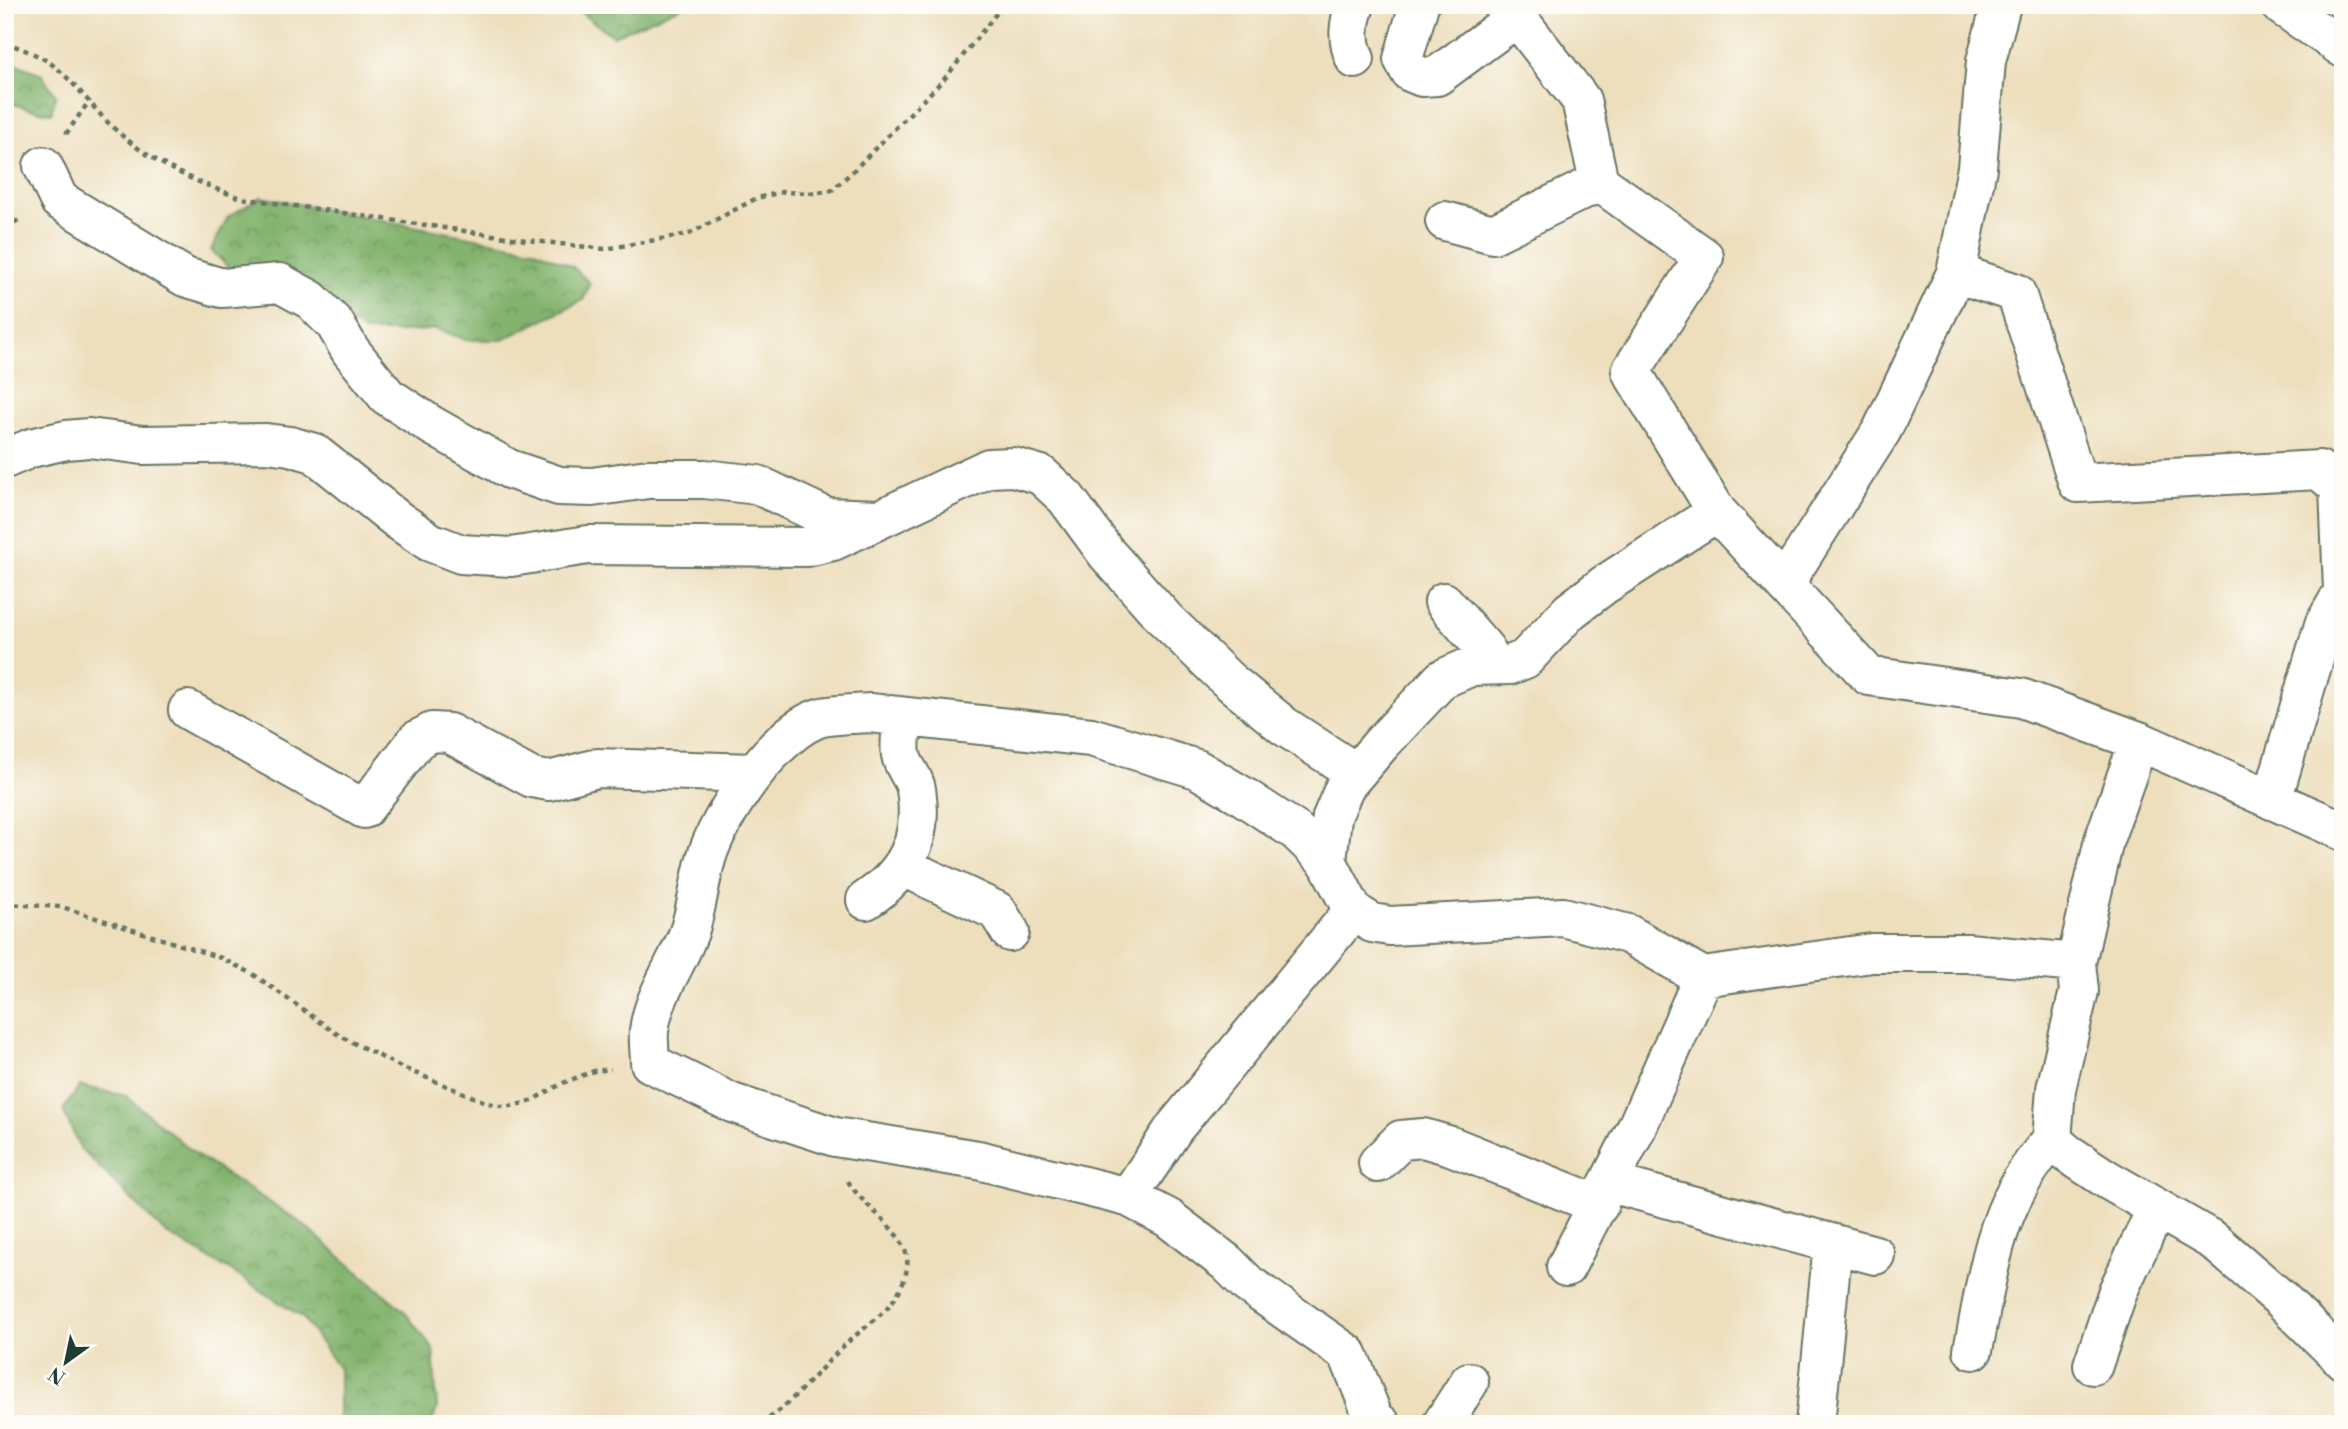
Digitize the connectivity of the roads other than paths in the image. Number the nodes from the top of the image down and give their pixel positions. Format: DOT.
graph roads {
  1 [pos="1354,5"];
  2 [pos="1419,5"];
  3 [pos="2001,5"];
  4 [pos="2280,5"];
  5 [pos="2343,48"];
  6 [pos="1355,59"];
  7 [pos="43,166"];
  8 [pos="1599,182"];
  9 [pos="1445,221"];
  10 [pos="1956,273"];
  11 [pos="5,459"];
  12 [pos="1717,512"];
  13 [pos="879,519"];
  14 [pos="1784,584"];
  15 [pos="2343,591"];
  16 [pos="1444,602"];
  17 [pos="1493,665"];
  18 [pos="188,710"];
  19 [pos="903,717"];
  20 [pos="2139,741"];
  21 [pos="754,773"];
  22 [pos="1356,773"];
  23 [pos="2272,800"];
  24 [pos="2343,831"];
  25 [pos="1327,861"];
  26 [pos="904,867"];
  27 [pos="866,900"];
  28 [pos="1353,911"];
  29 [pos="1010,932"];
  30 [pos="2076,963"];
  31 [pos="1703,977"];
  32 [pos="2052,1140"];
  33 [pos="1378,1163"];
  34 [pos="1604,1194"];
  35 [pos="1128,1197"];
  36 [pos="2157,1208"];
  37 [pos="1833,1244"];
  38 [pos="1875,1255"];
  39 [pos="1566,1267"];
  40 [pos="1973,1350"];
  41 [pos="2343,1360"];
  42 [pos="2093,1366"];
  43 [pos="1469,1382"];
  44 [pos="1381,1424"];
  45 [pos="1442,1424"];
  46 [pos="1815,1424"];
  1 -- 6 [label="street"];
  2 -- 8 [label="street"];
  3 -- 10 [label="street"];
  4 -- 5 [label="street"];
  7 -- 13 [label="street"];
  8 -- 9 [label="street"];
  8 -- 12 [label="street"];
  10 -- 14 [label="street"];
  10 -- 15 [label="street"];
  11 -- 13 [label="street"];
  12 -- 14 [label="street"];
  12 -- 17 [label="street"];
  13 -- 22 [label="street"];
  14 -- 20 [label="street"];
  15 -- 23 [label="street"];
  16 -- 17 [label="street"];
  17 -- 22 [label="street"];
  18 -- 21 [label="street"];
  19 -- 21 [label="street"];
  19 -- 25 [label="street"];
  19 -- 26 [label="street"];
  20 -- 23 [label="street"];
  20 -- 30 [label="street"];
  21 -- 35 [label="street"];
  22 -- 25 [label="street"];
  23 -- 24 [label="street"];
  25 -- 28 [label="street"];
  26 -- 27 [label="street"];
  26 -- 29 [label="street"];
  28 -- 31 [label="street"];
  28 -- 35 [label="street"];
  30 -- 31 [label="street"];
  30 -- 32 [label="street"];
  31 -- 34 [label="street"];
  32 -- 36 [label="street"];
  32 -- 40 [label="street"];
  33 -- 34 [label="street"];
  34 -- 37 [label="street"];
  34 -- 39 [label="street"];
  35 -- 44 [label="street"];
  36 -- 41 [label="street"];
  36 -- 42 [label="street"];
  37 -- 38 [label="street"];
  37 -- 46 [label="street"];
  43 -- 45 [label="street"];
}
